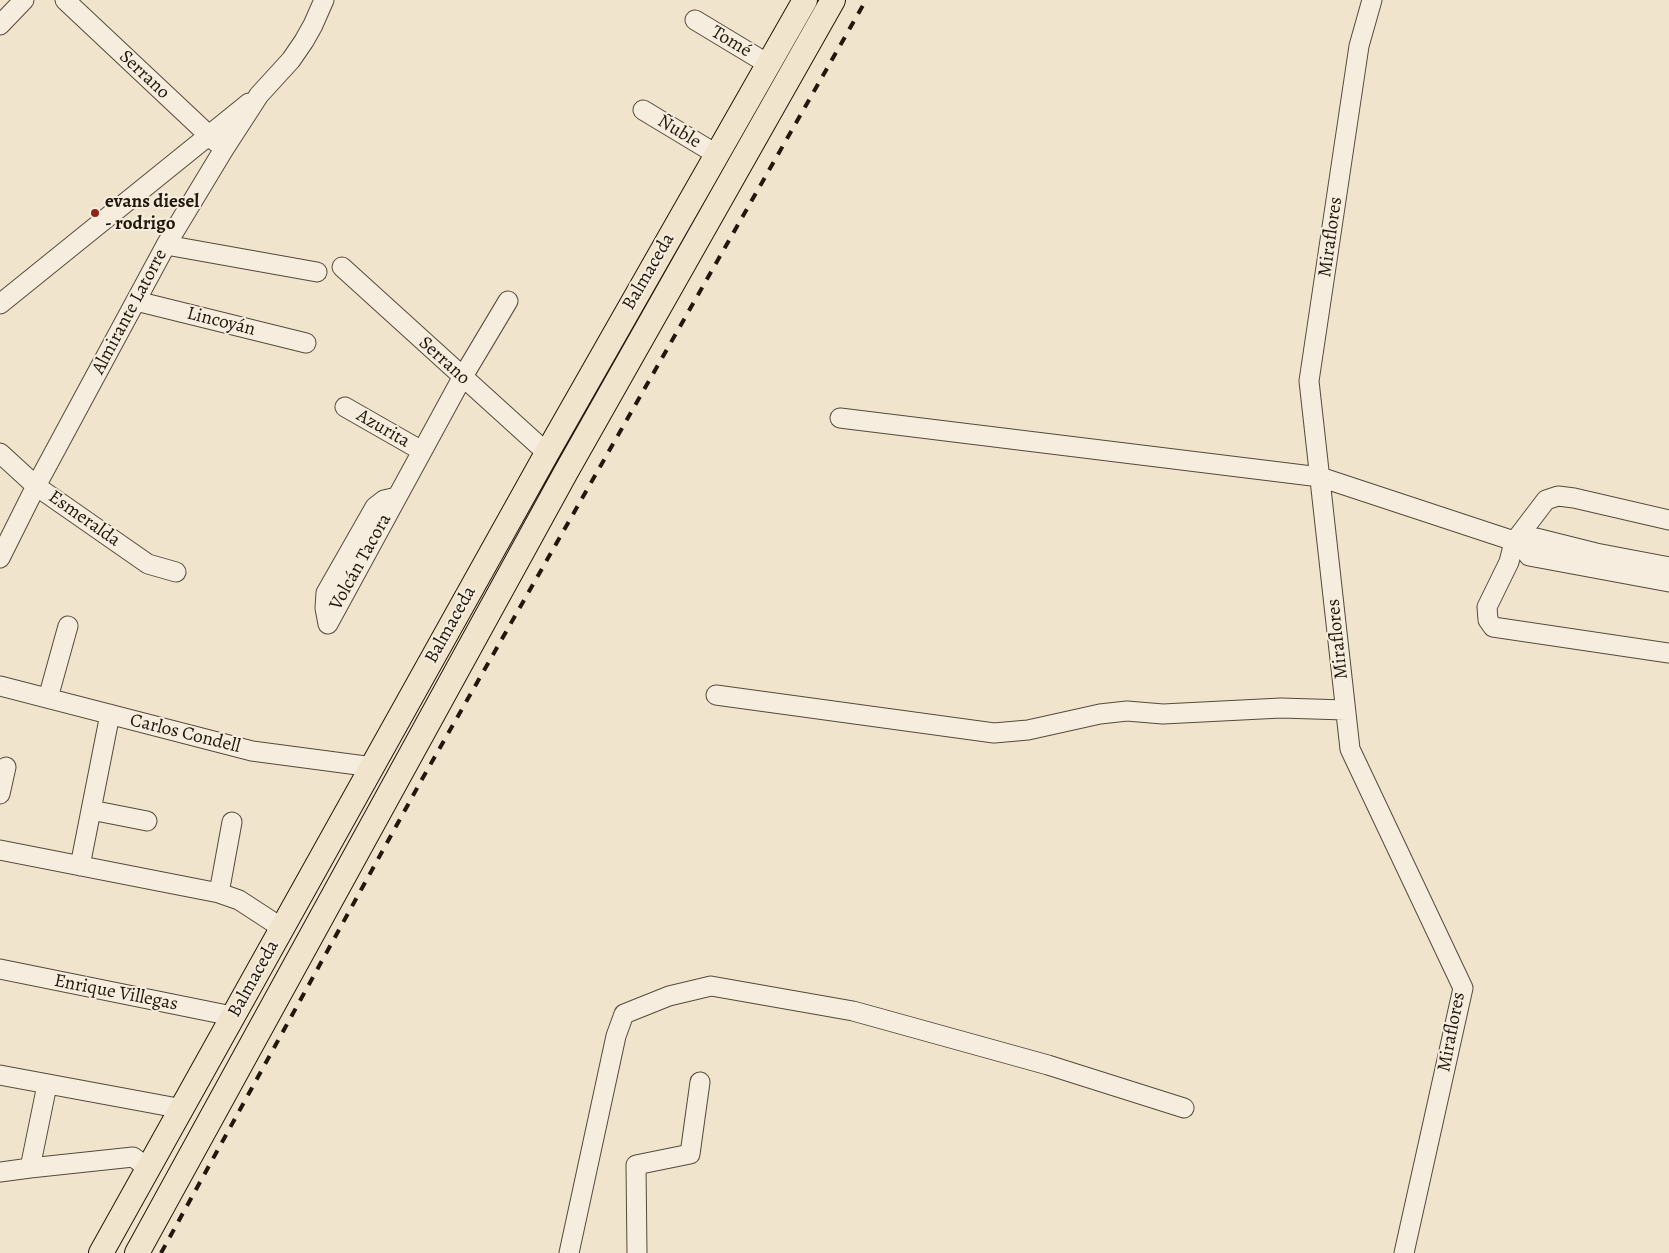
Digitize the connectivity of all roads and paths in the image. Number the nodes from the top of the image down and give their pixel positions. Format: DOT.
graph roads {
  1 [pos="24,0"];
  2 [pos="65,0"];
  3 [pos="324,0"];
  4 [pos="806,0"];
  5 [pos="833,0"];
  6 [pos="1372,0"];
  7 [pos="695,20"];
  8 [pos="0,25"];
  9 [pos="768,64"];
  10 [pos="260,95"];
  11 [pos="642,110"];
  12 [pos="208,135"];
  13 [pos="224,150"];
  14 [pos="716,154"];
  15 [pos="166,245"];
  16 [pos="342,267"];
  17 [pos="317,272"];
  18 [pos="136,301"];
  19 [pos="508,301"];
  20 [pos="0,304"];
  21 [pos="306,343"];
  22 [pos="462,378"];
  23 [pos="345,407"];
  24 [pos="840,418"];
  25 [pos="422,451"];
  26 [pos="547,453"];
  27 [pos="0,454"];
  28 [pos="1320,476"];
  29 [pos="36,486"];
  30 [pos="396,497"];
  31 [pos="1669,520"];
  32 [pos="1517,542"];
  33 [pos="0,558"];
  34 [pos="1669,567"];
  35 [pos="176,572"];
  36 [pos="1669,582"];
  37 [pos="68,626"];
  38 [pos="1669,653"];
  39 [pos="0,686"];
  40 [pos="716,695"];
  41 [pos="48,698"];
  42 [pos="1346,710"];
  43 [pos="110,714"];
  44 [pos="6,767"];
  45 [pos="373,768"];
  46 [pos="0,794"];
  47 [pos="91,810"];
  48 [pos="147,821"];
  49 [pos="232,822"];
  50 [pos="0,850"];
  51 [pos="80,866"];
  52 [pos="219,892"];
  53 [pos="282,928"];
  54 [pos="0,970"];
  55 [pos="232,1016"];
  56 [pos="0,1075"];
  57 [pos="700,1082"];
  58 [pos="47,1085"];
  59 [pos="1184,1108"];
  60 [pos="182,1109"];
  61 [pos="30,1168"];
  62 [pos="148,1168"];
  63 [pos="0,1172"];
  64 [pos="101,1253"];
  65 [pos="137,1253"];
  66 [pos="568,1253"];
  67 [pos="637,1253"];
  68 [pos="1404,1253"];
  1 -- 8 [label="street"];
  2 -- 12 [label="street, Serrano"];
  3 -- 10 [label="street, Almirante Latorre"];
  4 -- 9 [label="main road, Balmaceda"];
  5 -- 65 [label="main road, Balmaceda"];
  6 -- 28 [label="street, Miraflores"];
  7 -- 9 [label="street, Tomé"];
  9 -- 14 [label="main road, Balmaceda"];
  10 -- 12 [label="street"];
  10 -- 13 [label="street, Almirante Latorre"];
  11 -- 14 [label="street, Ñuble"];
  12 -- 13 [label="street, Serrano"];
  12 -- 20 [label="street"];
  13 -- 15 [label="street, Almirante Latorre"];
  14 -- 26 [label="main road, Balmaceda"];
  15 -- 17 [label="street"];
  15 -- 18 [label="street, Almirante Latorre"];
  16 -- 22 [label="street, Serrano"];
  18 -- 21 [label="street, Lincoyán"];
  18 -- 29 [label="street, Almirante Latorre"];
  19 -- 22 [label="street, Volcán Tacora"];
  22 -- 25 [label="street, Volcán Tacora"];
  22 -- 26 [label="street, Serrano"];
  23 -- 25 [label="street, Azurita"];
  24 -- 28 [label="street"];
  25 -- 30 [label="street, Volcán Tacora"];
  26 -- 45 [label="main road, Balmaceda"];
  27 -- 29 [label="street, Esmeralda"];
  28 -- 32 [label="street"];
  28 -- 42 [label="street, Miraflores"];
  29 -- 33 [label="street, Almirante Latorre"];
  29 -- 35 [label="street, Esmeralda"];
  30 -- 30 [label="street, Volcán Tacora"];
  31 -- 32 [label="street"];
  32 -- 34 [label="street"];
  32 -- 36 [label="street"];
  32 -- 38 [label="street"];
  37 -- 41 [label="street"];
  39 -- 41 [label="street, Carlos Condell"];
  40 -- 42 [label="street"];
  41 -- 43 [label="street, Carlos Condell"];
  42 -- 68 [label="street, Miraflores"];
  43 -- 45 [label="street, Carlos Condell"];
  43 -- 47 [label="street"];
  44 -- 46 [label="street"];
  45 -- 53 [label="main road, Balmaceda"];
  47 -- 48 [label="street"];
  47 -- 51 [label="street"];
  49 -- 52 [label="street"];
  50 -- 51 [label="street"];
  51 -- 52 [label="street"];
  52 -- 53 [label="street"];
  53 -- 55 [label="main road, Balmaceda"];
  54 -- 55 [label="street, Enrique Villegas"];
  55 -- 60 [label="main road, Balmaceda"];
  56 -- 58 [label="street"];
  57 -- 67 [label="street"];
  58 -- 60 [label="street"];
  58 -- 61 [label="street"];
  59 -- 66 [label="street"];
  60 -- 62 [label="main road, Balmaceda"];
  61 -- 62 [label="street"];
  61 -- 63 [label="street"];
  62 -- 64 [label="main road, Balmaceda"];
}
